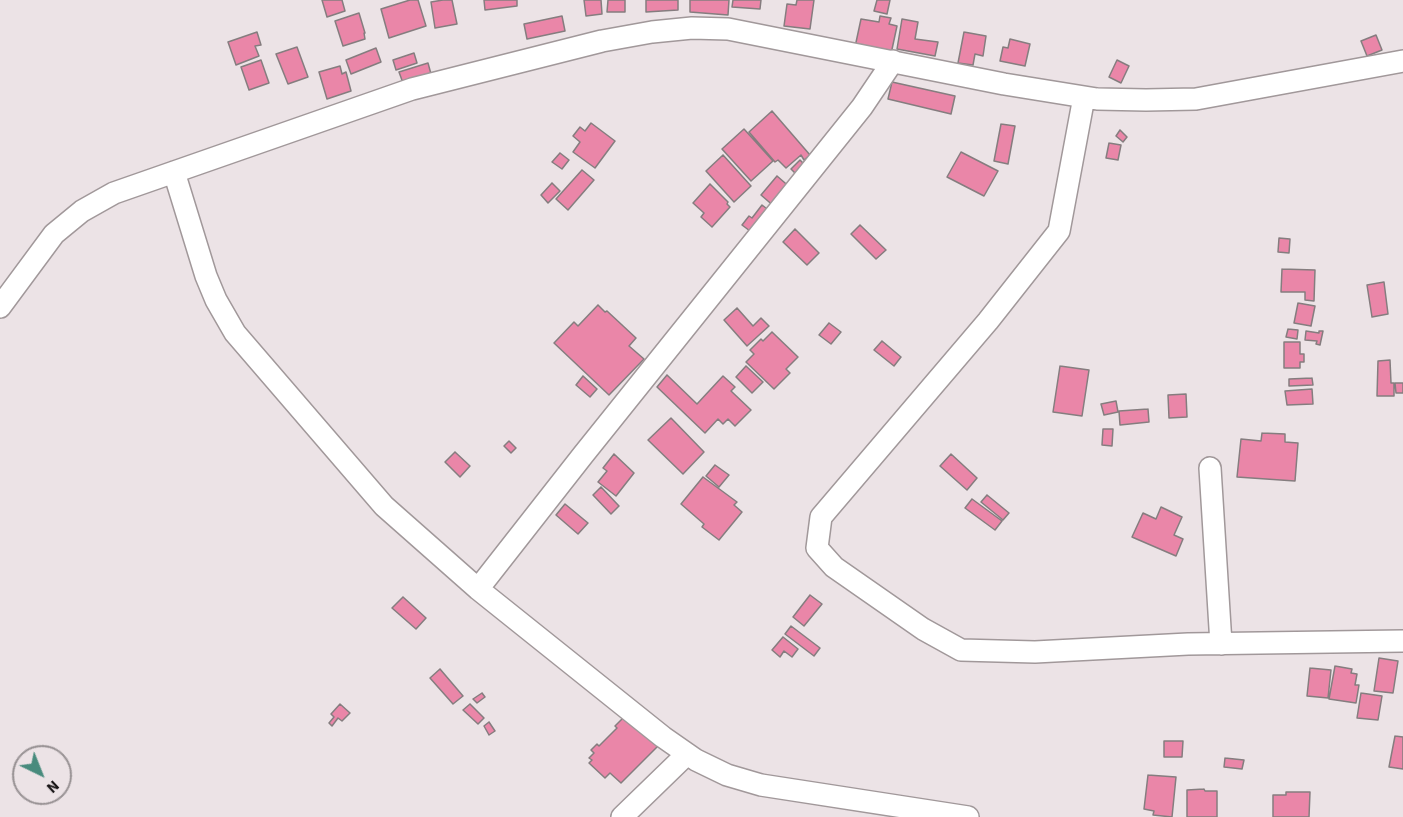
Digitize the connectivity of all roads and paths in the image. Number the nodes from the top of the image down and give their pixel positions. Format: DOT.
graph roads {
  1 [pos="893,61"];
  2 [pos="1403,61"];
  3 [pos="1084,97"];
  4 [pos="174,172"];
  5 [pos="0,307"];
  6 [pos="1210,468"];
  7 [pos="478,589"];
  8 [pos="1403,641"];
  9 [pos="1221,644"];
  10 [pos="687,754"];
  11 [pos="622,817"];
  12 [pos="968,817"];
  1 -- 3 [label="street"];
  1 -- 4 [label="street"];
  1 -- 7 [label="street"];
  2 -- 3 [label="street"];
  3 -- 9 [label="street"];
  4 -- 5 [label="street"];
  4 -- 7 [label="street"];
  6 -- 9 [label="street"];
  7 -- 10 [label="street"];
  8 -- 9 [label="street"];
  10 -- 11 [label="street"];
  10 -- 12 [label="street"];
}
